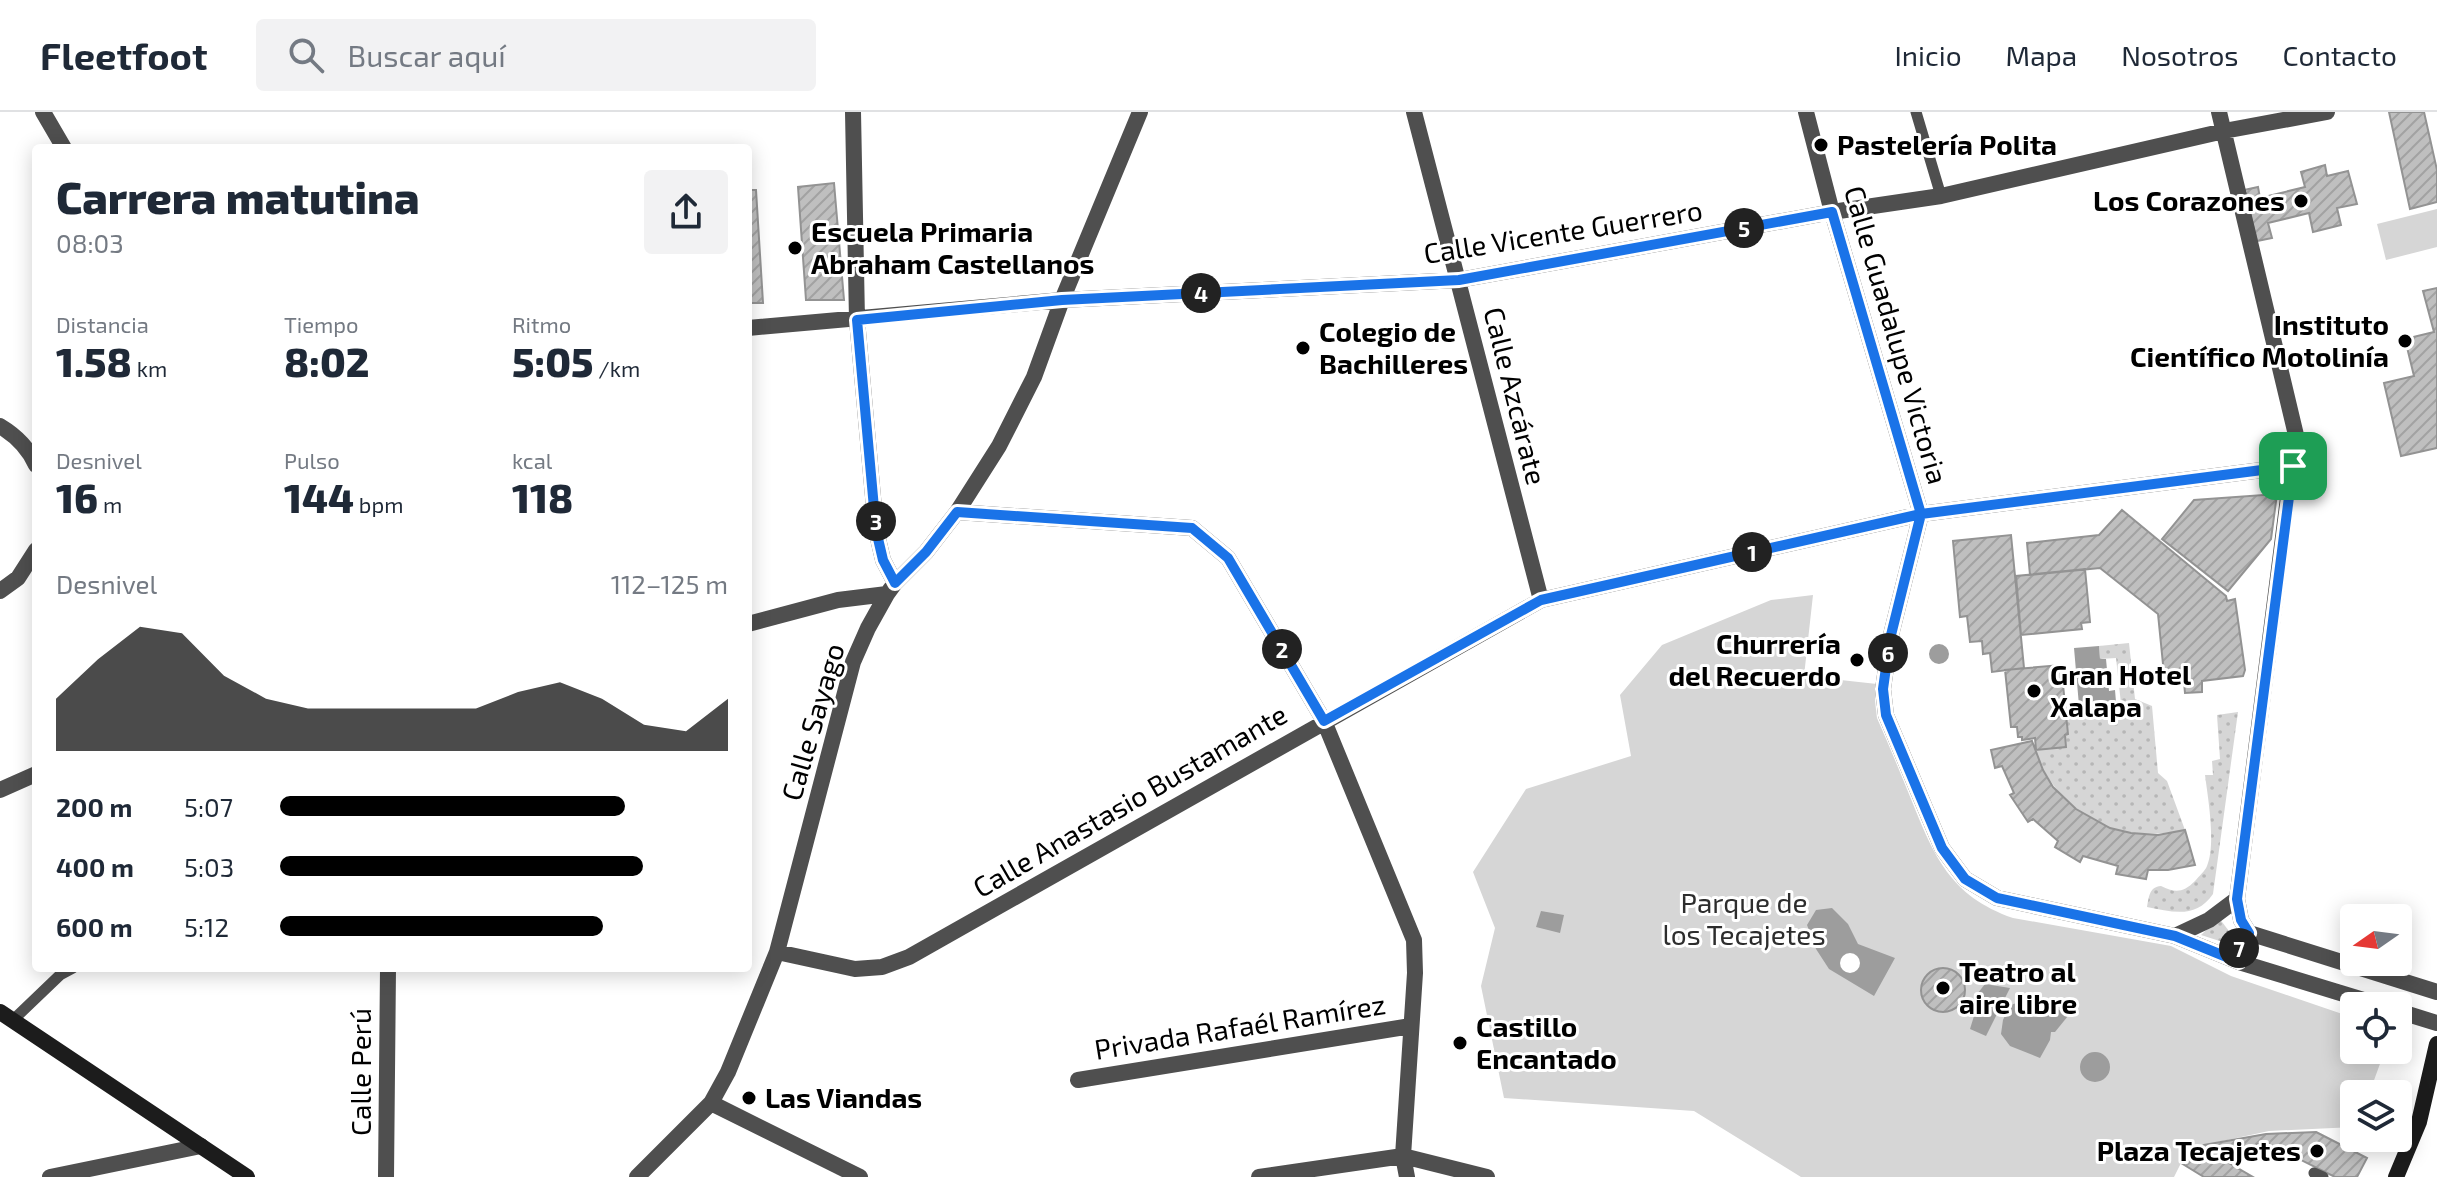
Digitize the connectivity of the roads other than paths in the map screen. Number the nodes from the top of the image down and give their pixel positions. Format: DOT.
graph roads {
  1 [pos="43,112"];
  2 [pos="853,112"];
  3 [pos="1140,112"];
  4 [pos="1414,112"];
  5 [pos="1806,112"];
  6 [pos="1916,112"];
  7 [pos="2219,112"];
  8 [pos="2327,112"];
  9 [pos="2224,131"];
  10 [pos="62,144"];
  11 [pos="1941,196"];
  12 [pos="1832,212"];
  13 [pos="1459,280"];
  14 [pos="1062,300"];
  15 [pos="857,320"];
  16 [pos="752,328"];
  17 [pos="0,426"];
  18 [pos="32,457"];
  19 [pos="2293,466"];
  20 [pos="957,512"];
  21 [pos="1921,514"];
  22 [pos="32,556"];
  23 [pos="32,576"];
  24 [pos="18,578"];
  25 [pos="891,588"];
  26 [pos="0,591"];
  27 [pos="1541,600"];
  28 [pos="752,623"];
  29 [pos="1324,721"];
  30 [pos="32,776"];
  31 [pos="0,790"];
  32 [pos="2237,899"];
  33 [pos="2249,933"];
  34 [pos="2175,936"];
  35 [pos="777,952"];
  36 [pos="2239,962"];
  37 [pos="66,972"];
  38 [pos="388,972"];
  39 [pos="2437,992"];
  40 [pos="2340,993"];
  41 [pos="2412,1015"];
  42 [pos="6,1016"];
  43 [pos="2437,1023"];
  44 [pos="1411,1026"];
  45 [pos="2437,1044"];
  46 [pos="1078,1080"];
  47 [pos="711,1103"];
  48 [pos="201,1146"];
  49 [pos="1403,1156"];
  50 [pos="50,1177"];
  51 [pos="247,1177"];
  52 [pos="386,1177"];
  53 [pos="637,1177"];
  54 [pos="860,1177"];
  55 [pos="1259,1177"];
  56 [pos="1407,1177"];
  57 [pos="1487,1177"];
  58 [pos="2396,1177"];
  1 -- 10 [label="street"];
  2 -- 15 [label="street"];
  3 -- 14 [label="street, Calle Sayago"];
  4 -- 13 [label="street, Calle Azcárate"];
  5 -- 12 [label="street, Calle Guadalupe Victoria"];
  6 -- 11 [label="lane"];
  7 -- 9 [label="street"];
  8 -- 9 [label="street, Calle Vicente Guerrero"];
  9 -- 11 [label="street, Calle Vicente Guerrero"];
  9 -- 19 [label="street"];
  11 -- 12 [label="street, Calle Vicente Guerrero"];
  12 -- 13 [label="street, Calle Vicente Guerrero"];
  12 -- 21 [label="street, Calle Guadalupe Victoria"];
  13 -- 14 [label="street, Calle Vicente Guerrero"];
  13 -- 27 [label="street, Calle Azcárate"];
  14 -- 15 [label="street, Calle Vicente Guerrero"];
  14 -- 20 [label="street, Calle Sayago"];
  15 -- 16 [label="street, Calle Vicente Guerrero"];
  15 -- 25 [label="street"];
  17 -- 18 [label="street"];
  19 -- 21 [label="street, Calle Anastasio Bustamante"];
  19 -- 32 [label="street"];
  20 -- 25 [label="street, Calle Sayago"];
  20 -- 29 [label="street"];
  21 -- 27 [label="street, Calle Anastasio Bustamante"];
  21 -- 34 [label="street, Calle Guadalupe Victoria"];
  22 -- 24 [label="street"];
  23 -- 24 [label="street"];
  24 -- 26 [label="street"];
  25 -- 28 [label="street"];
  25 -- 35 [label="street, Calle Sayago"];
  27 -- 29 [label="street, Calle Anastasio Bustamante"];
  29 -- 35 [label="street, Calle Anastasio Bustamante"];
  29 -- 44 [label="street"];
  30 -- 31 [label="street"];
  32 -- 33 [label="street"];
  32 -- 34 [label="street"];
  33 -- 36 [label="street"];
  33 -- 39 [label="street"];
  34 -- 36 [label="street, Calle Guadalupe Victoria"];
  35 -- 47 [label="street, Calle Sayago"];
  36 -- 40 [label="street, Calle Guadalupe Victoria"];
  37 -- 42 [label="lane"];
  38 -- 52 [label="street, Calle Perú"];
  41 -- 43 [label="street"];
  42 -- 48 [label="main road"];
  44 -- 46 [label="street, Privada Rafaél Ramírez"];
  44 -- 49 [label="street"];
  45 -- 58 [label="main road"];
  47 -- 53 [label="street, Calle Sayago"];
  47 -- 54 [label="street"];
  48 -- 50 [label="street"];
  48 -- 51 [label="main road"];
  49 -- 55 [label="street"];
  49 -- 56 [label="street"];
  49 -- 57 [label="street"];
}
